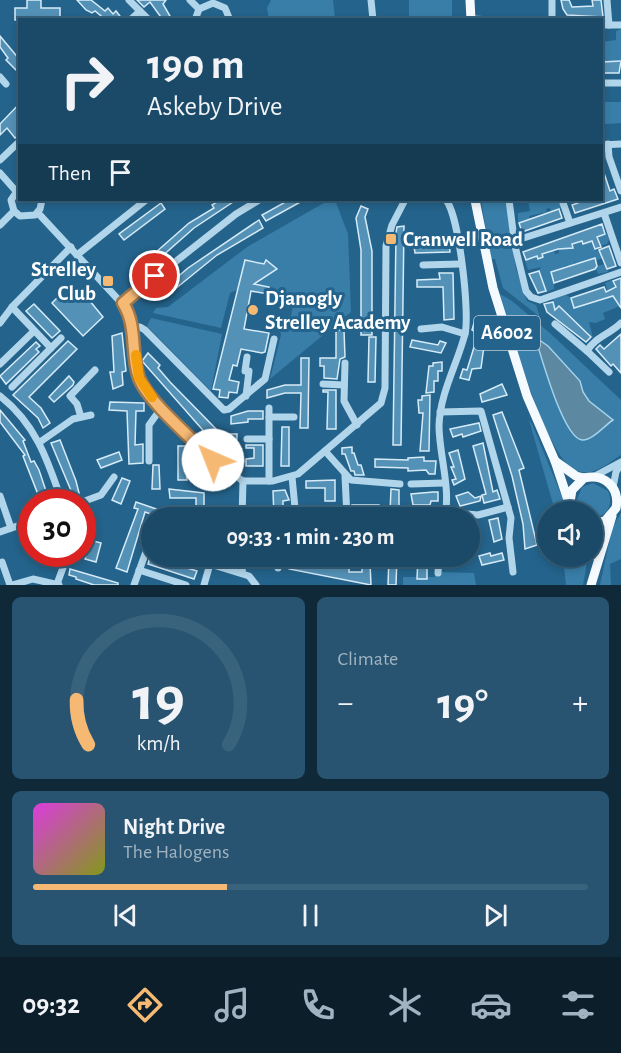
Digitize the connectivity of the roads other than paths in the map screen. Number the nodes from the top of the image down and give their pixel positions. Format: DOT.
graph roads {
  1 [pos="129,0"];
  2 [pos="190,0"];
  3 [pos="230,0"];
  4 [pos="371,0"];
  5 [pos="470,0"];
  6 [pos="552,0"];
  7 [pos="606,0"];
  8 [pos="199,9"];
  9 [pos="225,9"];
  10 [pos="140,11"];
  11 [pos="132,18"];
  12 [pos="147,18"];
  13 [pos="196,18"];
  14 [pos="229,18"];
  15 [pos="373,18"];
  16 [pos="471,18"];
  17 [pos="552,18"];
  18 [pos="605,25"];
  19 [pos="621,25"];
  20 [pos="0,77"];
  21 [pos="621,82"];
  22 [pos="603,83"];
  23 [pos="6,84"];
  24 [pos="18,143"];
  25 [pos="604,144"];
  26 [pos="621,144"];
  27 [pos="0,160"];
  28 [pos="0,173"];
  29 [pos="17,188"];
  30 [pos="621,191"];
  31 [pos="42,201"];
  32 [pos="145,201"];
  33 [pos="258,201"];
  34 [pos="404,201"];
  35 [pos="446,201"];
  36 [pos="475,201"];
  37 [pos="509,201"];
  38 [pos="562,201"];
  39 [pos="621,207"];
  40 [pos="14,211"];
  41 [pos="38,213"];
  42 [pos="604,213"];
  43 [pos="570,223"];
  44 [pos="0,225"];
  45 [pos="514,241"];
  46 [pos="71,248"];
  47 [pos="77,255"];
  48 [pos="621,263"];
  49 [pos="460,264"];
  50 [pos="423,266"];
  51 [pos="621,272"];
  52 [pos="123,303"];
  53 [pos="12,307"];
  54 [pos="0,323"];
  55 [pos="621,323"];
  56 [pos="555,324"];
  57 [pos="133,328"];
  58 [pos="421,329"];
  59 [pos="34,331"];
  60 [pos="465,334"];
  61 [pos="61,338"];
  62 [pos="274,339"];
  63 [pos="51,348"];
  64 [pos="587,351"];
  65 [pos="247,357"];
  66 [pos="345,363"];
  67 [pos="0,364"];
  68 [pos="95,370"];
  69 [pos="609,372"];
  70 [pos="323,384"];
  71 [pos="344,385"];
  72 [pos="12,387"];
  73 [pos="246,396"];
  74 [pos="2,400"];
  75 [pos="162,407"];
  76 [pos="269,408"];
  77 [pos="440,412"];
  78 [pos="92,416"];
  79 [pos="81,417"];
  80 [pos="269,417"];
  81 [pos="294,417"];
  82 [pos="357,425"];
  83 [pos="247,439"];
  84 [pos="269,439"];
  85 [pos="40,442"];
  86 [pos="325,451"];
  87 [pos="151,456"];
  88 [pos="555,461"];
  89 [pos="621,463"];
  90 [pos="345,476"];
  91 [pos="114,477"];
  92 [pos="292,477"];
  93 [pos="589,477"];
  94 [pos="243,481"];
  95 [pos="269,481"];
  96 [pos="444,483"];
  97 [pos="400,484"];
  98 [pos="411,484"];
  99 [pos="57,489"];
  100 [pos="617,492"];
  101 [pos="0,496"];
  102 [pos="96,497"];
  103 [pos="569,501"];
  104 [pos="571,501"];
  105 [pos="242,507"];
  106 [pos="295,507"];
  107 [pos="347,507"];
  108 [pos="445,507"];
  109 [pos="508,507"];
  110 [pos="615,513"];
  111 [pos="480,514"];
  112 [pos="18,526"];
  113 [pos="11,528"];
  114 [pos="0,532"];
  115 [pos="603,543"];
  116 [pos="2,562"];
  117 [pos="141,565"];
  118 [pos="64,567"];
  119 [pos="242,567"];
  120 [pos="438,567"];
  121 [pos="595,567"];
  122 [pos="139,570"];
  123 [pos="513,572"];
  124 [pos="242,573"];
  125 [pos="438,573"];
  126 [pos="40,582"];
  127 [pos="255,583"];
  128 [pos="11,585"];
  129 [pos="58,585"];
  130 [pos="134,585"];
  131 [pos="186,585"];
  132 [pos="204,585"];
  133 [pos="591,585"];
  1 -- 10 [label="street"];
  2 -- 8 [label="street"];
  3 -- 9 [label="street"];
  4 -- 15 [label="street"];
  5 -- 16 [label="main road"];
  6 -- 17 [label="street"];
  7 -- 18 [label="street"];
  8 -- 9 [label="street"];
  8 -- 13 [label="street"];
  9 -- 14 [label="street"];
  10 -- 11 [label="street"];
  10 -- 12 [label="street"];
  18 -- 19 [label="street"];
  20 -- 23 [label="street"];
  21 -- 22 [label="street"];
  24 -- 27 [label="street"];
  25 -- 26 [label="street"];
  25 -- 30 [label="street"];
  28 -- 29 [label="street"];
  29 -- 40 [label="street"];
  31 -- 41 [label="street"];
  32 -- 47 [label="street"];
  33 -- 52 [label="street"];
  34 -- 82 [label="street"];
  35 -- 49 [label="street"];
  36 -- 88 [label="main road, A6002"];
  37 -- 45 [label="street"];
  38 -- 43 [label="street"];
  39 -- 42 [label="street"];
  40 -- 41 [label="street"];
  40 -- 44 [label="street"];
  41 -- 46 [label="street"];
  42 -- 43 [label="street"];
  42 -- 48 [label="street"];
  43 -- 45 [label="street"];
  45 -- 51 [label="street"];
  46 -- 47 [label="street"];
  46 -- 53 [label="street"];
  47 -- 52 [label="street"];
  49 -- 50 [label="street"];
  49 -- 60 [label="street"];
  52 -- 57 [label="street"];
  53 -- 54 [label="street"];
  53 -- 59 [label="street"];
  55 -- 64 [label="street"];
  56 -- 64 [label="street"];
  57 -- 73 [label="street"];
  57 -- 75 [label="street"];
  58 -- 60 [label="street"];
  59 -- 63 [label="street"];
  59 -- 67 [label="street"];
  60 -- 77 [label="street"];
  61 -- 63 [label="street"];
  62 -- 73 [label="street"];
  63 -- 72 [label="street"];
  64 -- 69 [label="street"];
  65 -- 73 [label="street"];
  66 -- 71 [label="street"];
  68 -- 79 [label="street"];
  70 -- 71 [label="street"];
  71 -- 82 [label="street"];
  74 -- 85 [label="street"];
  75 -- 87 [label="street"];
  75 -- 94 [label="street"];
  76 -- 80 [label="street"];
  77 -- 96 [label="street"];
  77 -- 109 [label="street"];
  78 -- 79 [label="street"];
  79 -- 85 [label="street"];
  80 -- 81 [label="street"];
  80 -- 84 [label="street"];
  82 -- 86 [label="street"];
  83 -- 84 [label="street"];
  84 -- 95 [label="street"];
  85 -- 99 [label="street"];
  86 -- 90 [label="street"];
  86 -- 92 [label="street"];
  88 -- 93 [label="main road"];
  88 -- 103 [label="main road, A6002"];
  89 -- 93 [label="street"];
  89 -- 100 [label="street"];
  90 -- 97 [label="street"];
  90 -- 107 [label="street"];
  91 -- 102 [label="street"];
  92 -- 95 [label="street"];
  92 -- 106 [label="street"];
  93 -- 100 [label="main road"];
  93 -- 104 [label="main road, A6002"];
  94 -- 95 [label="street"];
  94 -- 105 [label="street"];
  96 -- 98 [label="street"];
  96 -- 108 [label="street"];
  100 -- 110 [label="main road"];
  101 -- 113 [label="street"];
  109 -- 111 [label="street"];
  109 -- 123 [label="street"];
  110 -- 115 [label="main road"];
  112 -- 113 [label="street"];
  113 -- 114 [label="street"];
  116 -- 128 [label="street"];
  117 -- 122 [label="street"];
  118 -- 129 [label="street"];
  119 -- 124 [label="street"];
  120 -- 125 [label="street"];
  121 -- 133 [label="main road"];
  122 -- 130 [label="street"];
  122 -- 131 [label="street"];
  124 -- 127 [label="street"];
  124 -- 132 [label="street"];
  126 -- 128 [label="street"];
  126 -- 129 [label="street"];
}
